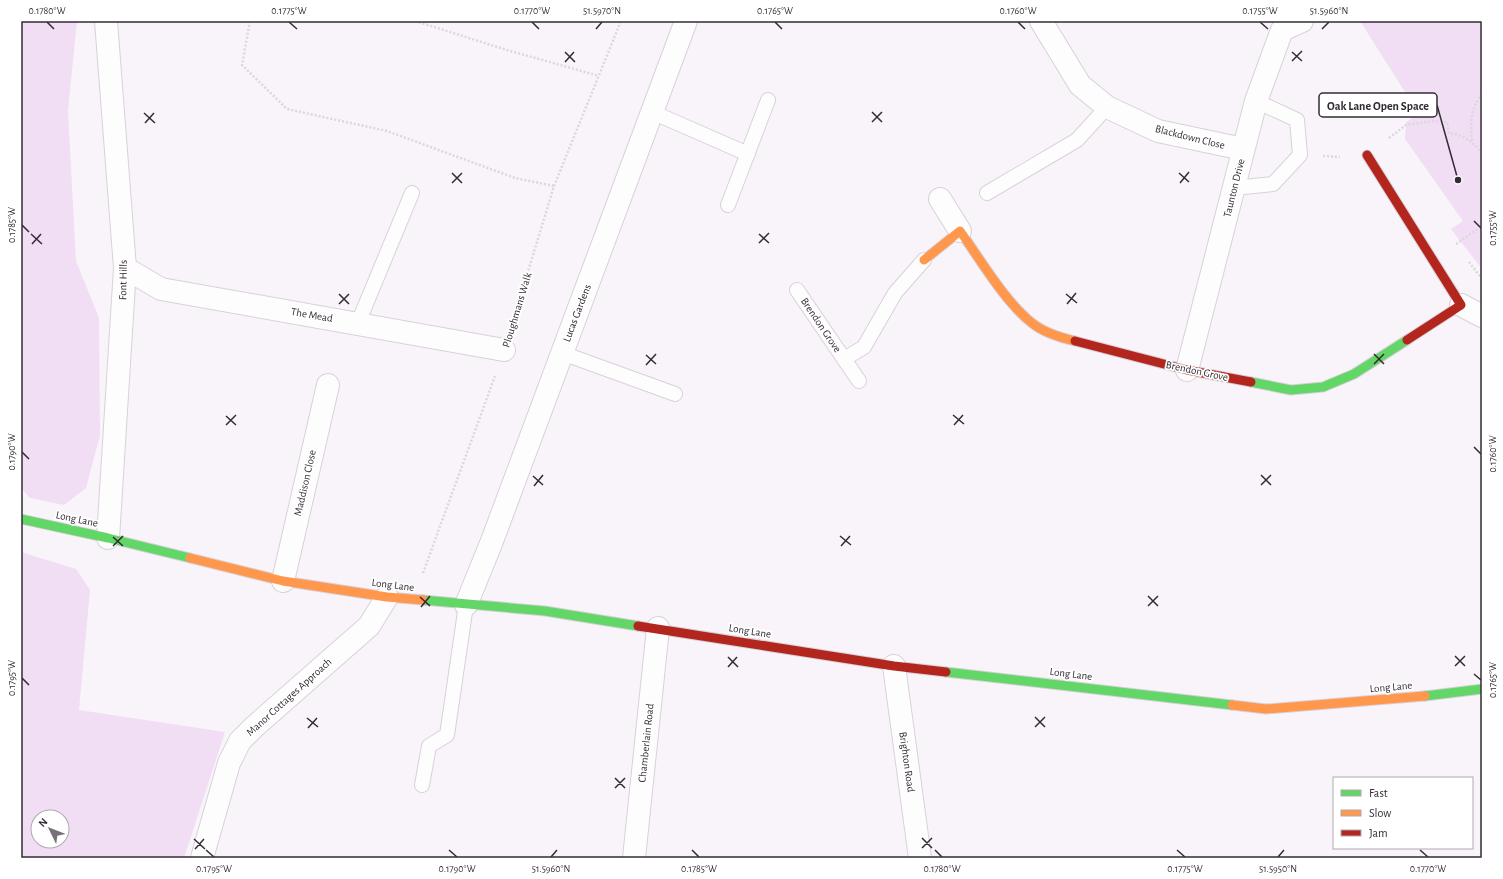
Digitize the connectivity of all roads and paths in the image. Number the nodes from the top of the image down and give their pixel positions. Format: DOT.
graph roads {
  1 [pos="106,21"];
  2 [pos="250,21"];
  3 [pos="415,21"];
  4 [pos="621,21"];
  5 [pos="686,21"];
  6 [pos="1040,21"];
  7 [pos="1302,21"];
  8 [pos="1275,26"];
  9 [pos="599,76"];
  10 [pos="1482,94"];
  11 [pos="768,100"];
  12 [pos="1256,101"];
  13 [pos="1107,107"];
  14 [pos="652,112"];
  15 [pos="1472,141"];
  16 [pos="1243,150"];
  17 [pos="1482,153"];
  18 [pos="748,154"];
  19 [pos="1367,155"];
  20 [pos="1300,156"];
  21 [pos="554,186"];
  22 [pos="1234,188"];
  23 [pos="412,193"];
  24 [pos="987,193"];
  25 [pos="940,199"];
  26 [pos="728,205"];
  27 [pos="960,231"];
  28 [pos="924,260"];
  29 [pos="125,268"];
  30 [pos="798,290"];
  31 [pos="1460,305"];
  32 [pos="1482,316"];
  33 [pos="358,323"];
  34 [pos="504,350"];
  35 [pos="562,354"];
  36 [pos="844,360"];
  37 [pos="1187,370"];
  38 [pos="859,381"];
  39 [pos="328,385"];
  40 [pos="675,394"];
  41 [pos="21,519"];
  42 [pos="108,538"];
  43 [pos="283,580"];
  44 [pos="387,597"];
  45 [pos="414,600"];
  46 [pos="466,605"];
  47 [pos="658,628"];
  48 [pos="894,666"];
  49 [pos="1482,689"];
  50 [pos="422,785"];
  51 [pos="202,858"];
  52 [pos="634,858"];
  53 [pos="920,858"];
  1 -- 29 [label="street, Font Hills"];
  2 -- 21 [label="path"];
  3 -- 9 [label="path"];
  4 -- 9 [label="path, Ploughmans Walk"];
  5 -- 14 [label="street, Lucas Gardens"];
  6 -- 13 [label="street, Blackdown Close"];
  7 -- 8 [label="street, Taunton Drive"];
  8 -- 12 [label="street, Taunton Drive"];
  9 -- 21 [label="path, Ploughmans Walk"];
  10 -- 15 [label="path"];
  11 -- 18 [label="lane"];
  12 -- 16 [label="street, Taunton Drive"];
  12 -- 20 [label="lane"];
  13 -- 16 [label="street, Blackdown Close"];
  13 -- 24 [label="lane"];
  14 -- 18 [label="lane"];
  14 -- 35 [label="street, Lucas Gardens"];
  15 -- 17 [label="path"];
  15 -- 19 [label="path"];
  16 -- 22 [label="street, Taunton Drive"];
  18 -- 26 [label="lane"];
  19 -- 20 [label="path"];
  19 -- 31 [label="street"];
  20 -- 22 [label="lane"];
  21 -- 34 [label="path, Ploughmans Walk"];
  22 -- 37 [label="street, Taunton Drive"];
  23 -- 33 [label="lane"];
  25 -- 27 [label="street, Brendon Grove"];
  27 -- 28 [label="street, Brendon Grove"];
  27 -- 37 [label="street, Brendon Grove"];
  28 -- 36 [label="lane, Brendon Grove"];
  29 -- 33 [label="street, The Mead"];
  29 -- 42 [label="street, Font Hills"];
  30 -- 36 [label="lane, Brendon Grove"];
  31 -- 32 [label="street"];
  31 -- 37 [label="street, Brendon Grove"];
  33 -- 34 [label="street, The Mead"];
  34 -- 45 [label="path, Ploughmans Walk"];
  35 -- 40 [label="lane"];
  35 -- 46 [label="street, Lucas Gardens"];
  36 -- 38 [label="lane, Brendon Grove"];
  39 -- 43 [label="street, Maddison Close"];
  41 -- 42 [label="street, Long Lane"];
  42 -- 43 [label="street, Long Lane"];
  43 -- 44 [label="street, Long Lane"];
  44 -- 45 [label="street, Long Lane"];
  44 -- 51 [label="street, Manor Cottages Approach"];
  45 -- 46 [label="street, Long Lane"];
  46 -- 47 [label="street, Long Lane"];
  46 -- 50 [label="lane"];
  47 -- 48 [label="street, Long Lane"];
  47 -- 52 [label="street, Chamberlain Road"];
  48 -- 49 [label="street, Long Lane"];
  48 -- 53 [label="street, Brighton Road"];
}
